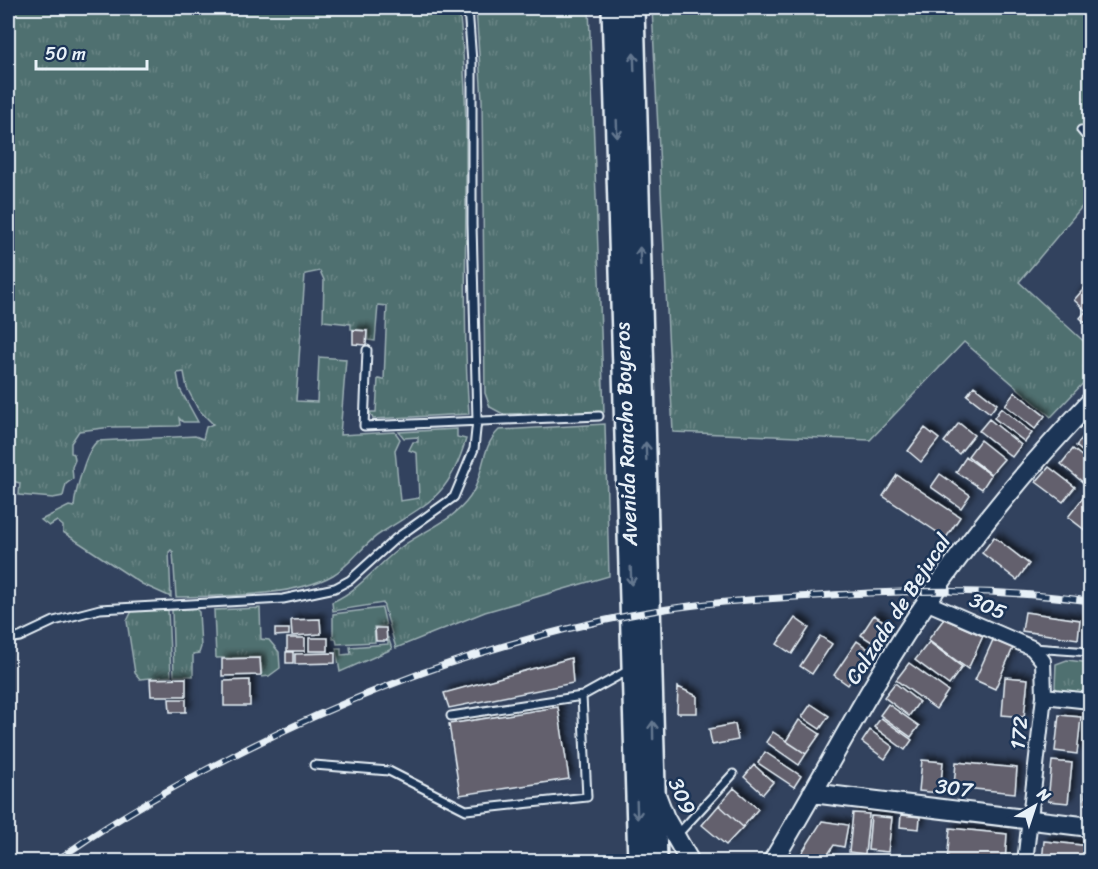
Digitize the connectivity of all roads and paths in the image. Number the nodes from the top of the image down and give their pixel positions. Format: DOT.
graph roads {
  1 [pos="468,8"];
  2 [pos="613,8"];
  3 [pos="633,8"];
  4 [pos="1081,130"];
  5 [pos="1090,141"];
  6 [pos="367,350"];
  7 [pos="1090,402"];
  8 [pos="599,416"];
  9 [pos="477,420"];
  10 [pos="928,603"];
  11 [pos="8,639"];
  12 [pos="1032,648"];
  13 [pos="1090,652"];
  14 [pos="634,668"];
  15 [pos="582,696"];
  16 [pos="1044,696"];
  17 [pos="1090,701"];
  18 [pos="451,716"];
  19 [pos="636,745"];
  20 [pos="314,765"];
  21 [pos="733,774"];
  22 [pos="654,789"];
  23 [pos="812,793"];
  24 [pos="1030,820"];
  25 [pos="1090,828"];
  26 [pos="676,837"];
  27 [pos="639,861"];
  28 [pos="656,861"];
  29 [pos="690,861"];
  30 [pos="772,861"];
  31 [pos="1025,861"];
  1 -- 9 [label="lane"];
  2 -- 14 [label="main road, Avenida Rancho Boyeros, one-way"];
  22 -- 3 [label="main road, Avenida Rancho Boyeros, one-way"];
  4 -- 5 [label="lane"];
  6 -- 9 [label="lane"];
  7 -- 10 [label="main road, Calzada de Bejucal"];
  8 -- 9 [label="lane"];
  9 -- 11 [label="lane"];
  10 -- 12 [label="street, 305"];
  10 -- 23 [label="main road, Calzada de Bejucal"];
  12 -- 13 [label="lane"];
  12 -- 16 [label="street, 172"];
  14 -- 15 [label="lane"];
  14 -- 19 [label="main road, Avenida Rancho Boyeros"];
  15 -- 18 [label="lane"];
  15 -- 20 [label="lane"];
  16 -- 17 [label="street"];
  16 -- 24 [label="street, 172"];
  19 -- 22 [label="main road, 309"];
  19 -- 27 [label="main road, Avenida Rancho Boyeros, one-way"];
  21 -- 26 [label="lane"];
  22 -- 26 [label="main road, 309"];
  22 -- 28 [label="main road, Avenida Rancho Boyeros"];
  23 -- 24 [label="main road, 307"];
  23 -- 30 [label="main road, Calzada de Bejucal"];
  24 -- 25 [label="main road, 307"];
  24 -- 31 [label="street, 172"];
  26 -- 29 [label="main road, 309"];
}
